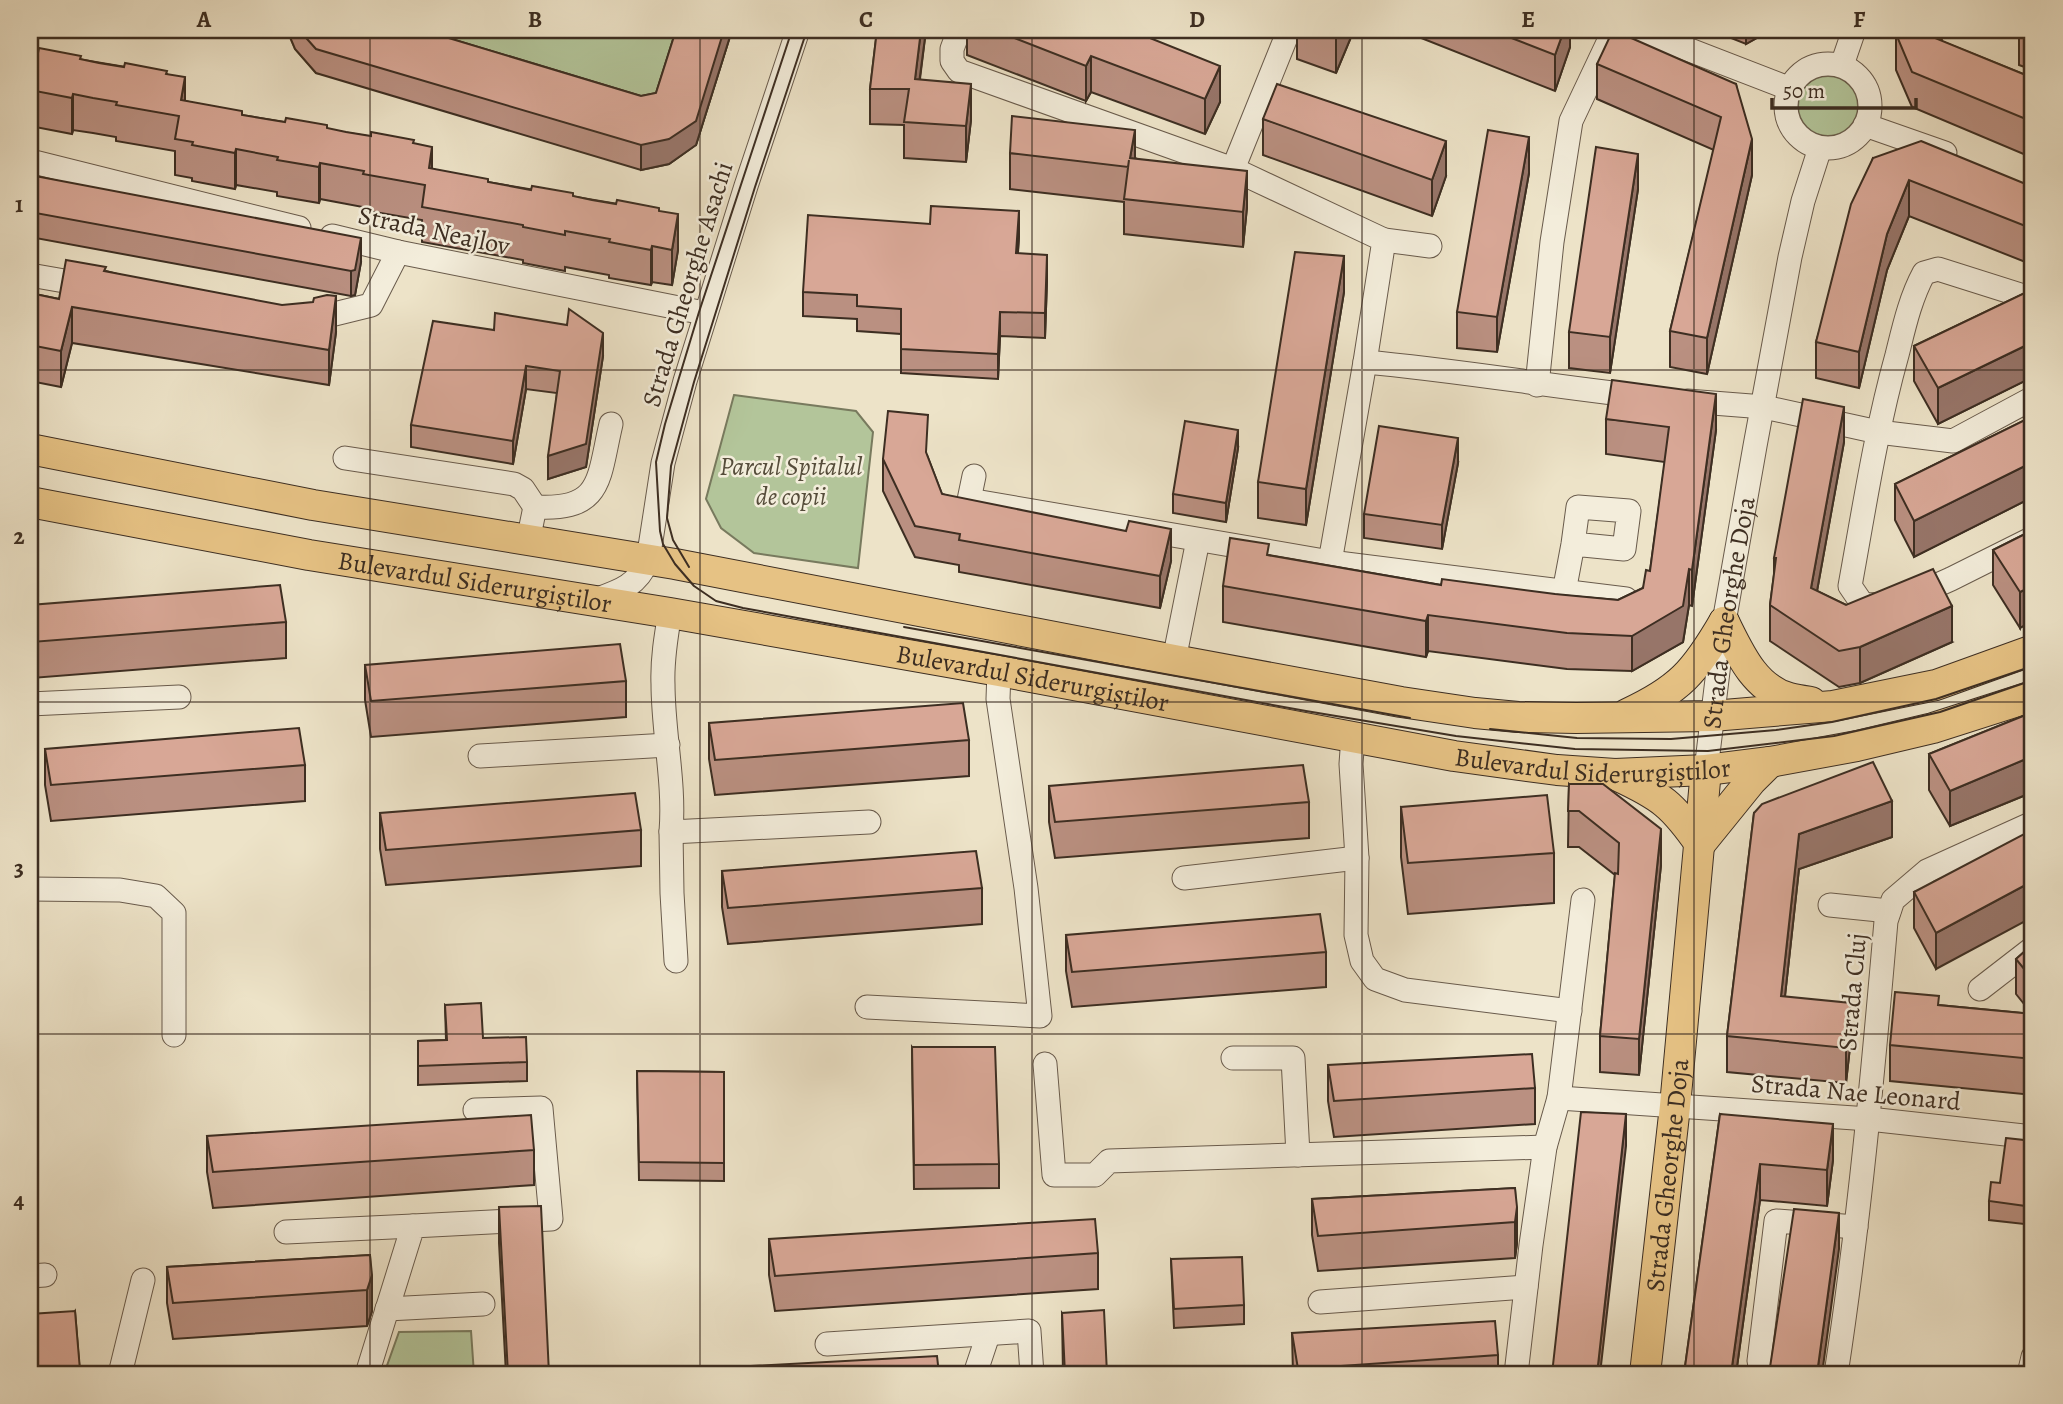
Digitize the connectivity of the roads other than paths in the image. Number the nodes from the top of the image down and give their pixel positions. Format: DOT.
graph roads {
  1 [pos="799,30"];
  2 [pos="959,30"];
  3 [pos="1289,30"];
  4 [pos="1614,30"];
  5 [pos="1638,30"];
  6 [pos="1854,30"];
  7 [pos="1842,65"];
  8 [pos="1788,88"];
  9 [pos="1865,125"];
  10 [pos="1820,148"];
  11 [pos="30,161"];
  12 [pos="1967,161"];
  13 [pos="1233,169"];
  14 [pos="1384,240"];
  15 [pos="1430,246"];
  16 [pos="398,252"];
  17 [pos="30,275"];
  18 [pos="111,289"];
  19 [pos="2033,299"];
  20 [pos="705,316"];
  21 [pos="288,320"];
  22 [pos="1364,362"];
  23 [pos="1537,385"];
  24 [pos="2033,398"];
  25 [pos="1764,408"];
  26 [pos="611,424"];
  27 [pos="1878,432"];
  28 [pos="30,449"];
  29 [pos="345,458"];
  30 [pos="974,476"];
  31 [pos="30,502"];
  32 [pos="535,507"];
  33 [pos="2033,538"];
  34 [pos="1198,540"];
  35 [pos="528,541"];
  36 [pos="1573,544"];
  37 [pos="648,560"];
  38 [pos="1330,562"];
  39 [pos="1564,592"];
  40 [pos="595,600"];
  41 [pos="1626,600"];
  42 [pos="670,613"];
  43 [pos="1724,622"];
  44 [pos="2033,650"];
  45 [pos="1174,660"];
  46 [pos="999,671"];
  47 [pos="2033,696"];
  48 [pos="179,697"];
  49 [pos="30,704"];
  50 [pos="1833,706"];
  51 [pos="1712,716"];
  52 [pos="1617,718"];
  53 [pos="1353,736"];
  54 [pos="668,745"];
  55 [pos="480,756"];
  56 [pos="1770,762"];
  57 [pos="1706,770"];
  58 [pos="1615,774"];
  59 [pos="869,822"];
  60 [pos="2033,823"];
  61 [pos="671,832"];
  62 [pos="1700,844"];
  63 [pos="1357,858"];
  64 [pos="1184,878"];
  65 [pos="30,889"];
  66 [pos="1583,901"];
  67 [pos="1830,905"];
  68 [pos="1889,911"];
  69 [pos="2033,948"];
  70 [pos="676,961"];
  71 [pos="1980,989"];
  72 [pos="867,1007"];
  73 [pos="1570,1011"];
  74 [pos="174,1035"];
  75 [pos="1233,1058"];
  76 [pos="1045,1064"];
  77 [pos="1559,1098"];
  78 [pos="1675,1106"];
  79 [pos="475,1110"];
  80 [pos="1869,1119"];
  81 [pos="2033,1137"];
  82 [pos="1545,1147"];
  83 [pos="1298,1155"];
  84 [pos="413,1226"];
  85 [pos="1856,1227"];
  86 [pos="286,1233"];
  87 [pos="143,1280"];
  88 [pos="1526,1287"];
  89 [pos="1320,1302"];
  90 [pos="483,1304"];
  91 [pos="387,1309"];
  92 [pos="988,1335"];
  93 [pos="827,1344"];
  94 [pos="2033,1357"];
  95 [pos="1759,1361"];
  96 [pos="120,1374"];
  97 [pos="367,1374"];
  98 [pos="975,1374"];
  99 [pos="1032,1374"];
  100 [pos="1516,1374"];
  101 [pos="1645,1374"];
  102 [pos="1836,1374"];
  103 [pos="2029,1374"];
  1 -- 20 [label="street, Strada Gheorghe Asachi"];
  2 -- 13 [label="street"];
  3 -- 13 [label="street"];
  4 -- 23 [label="street"];
  5 -- 8 [label="street"];
  6 -- 7 [label="street"];
  7 -- 8 [label="street"];
  7 -- 9 [label="street"];
  8 -- 10 [label="street"];
  9 -- 10 [label="street"];
  9 -- 12 [label="street"];
  10 -- 25 [label="street, Strada Gheorghe Doja"];
  11 -- 16 [label="street, Strada Neajlov"];
  13 -- 14 [label="street"];
  14 -- 15 [label="street"];
  14 -- 22 [label="street"];
  16 -- 20 [label="street, Strada Neajlov"];
  16 -- 21 [label="street"];
  17 -- 18 [label="street"];
  19 -- 27 [label="street"];
  20 -- 37 [label="street, Strada Gheorghe Asachi"];
  22 -- 23 [label="street"];
  22 -- 38 [label="street"];
  23 -- 25 [label="street"];
  24 -- 27 [label="street"];
  25 -- 27 [label="street"];
  25 -- 43 [label="street, Strada Gheorghe Doja"];
  26 -- 32 [label="street"];
  27 -- 33 [label="street"];
  28 -- 35 [label="main road, Bulevardul Siderurgiștilor"];
  29 -- 32 [label="street"];
  30 -- 34 [label="street"];
  31 -- 40 [label="main road, Bulevardul Siderurgiștilor"];
  32 -- 35 [label="street"];
  34 -- 38 [label="street"];
  34 -- 45 [label="street"];
  35 -- 37 [label="main road, Bulevardul Siderurgiștilor"];
  36 -- 39 [label="street"];
  37 -- 40 [label="street"];
  37 -- 45 [label="main road, Bulevardul Siderurgiștilor"];
  38 -- 39 [label="street"];
  39 -- 41 [label="street"];
  40 -- 42 [label="main road, Bulevardul Siderurgiștilor"];
  42 -- 46 [label="main road, Bulevardul Siderurgiștilor"];
  42 -- 54 [label="street"];
  43 -- 50 [label="main road"];
  43 -- 51 [label="street, Strada Gheorghe Doja"];
  43 -- 52 [label="main road"];
  44 -- 50 [label="main road, Bulevardul Siderurgiștilor"];
  45 -- 52 [label="main road, Bulevardul Siderurgiștilor"];
  46 -- 53 [label="main road, Bulevardul Siderurgiștilor"];
  46 -- 72 [label="street"];
  47 -- 56 [label="main road, Bulevardul Siderurgiștilor"];
  48 -- 49 [label="street"];
  50 -- 51 [label="main road, Bulevardul Siderurgiștilor"];
  51 -- 52 [label="main road, Bulevardul Siderurgiștilor"];
  51 -- 57 [label="street, Strada Gheorghe Doja"];
  53 -- 58 [label="main road, Bulevardul Siderurgiștilor"];
  53 -- 63 [label="street"];
  54 -- 55 [label="street"];
  54 -- 61 [label="street"];
  56 -- 57 [label="main road, Bulevardul Siderurgiștilor"];
  56 -- 62 [label="main road"];
  57 -- 58 [label="main road, Bulevardul Siderurgiștilor"];
  57 -- 62 [label="main road, Strada Gheorghe Doja"];
  58 -- 62 [label="main road"];
  59 -- 61 [label="street"];
  60 -- 68 [label="street, Strada Cluj"];
  61 -- 70 [label="street"];
  62 -- 78 [label="main road, Strada Gheorghe Doja"];
  63 -- 64 [label="street"];
  63 -- 73 [label="street"];
  65 -- 74 [label="street"];
  66 -- 73 [label="street"];
  67 -- 68 [label="street"];
  68 -- 80 [label="street, Strada Cluj"];
  69 -- 71 [label="street"];
  73 -- 77 [label="street"];
  75 -- 83 [label="street"];
  76 -- 83 [label="street"];
  77 -- 78 [label="street, Strada Nae Leonard"];
  77 -- 82 [label="street"];
  78 -- 80 [label="street, Strada Nae Leonard"];
  78 -- 101 [label="main road, Strada Gheorghe Doja"];
  79 -- 84 [label="street"];
  80 -- 81 [label="street, Strada Nae Leonard"];
  80 -- 85 [label="street, Strada Cluj"];
  82 -- 83 [label="street"];
  82 -- 88 [label="street"];
  84 -- 86 [label="street"];
  84 -- 91 [label="street"];
  85 -- 95 [label="street"];
  85 -- 102 [label="street, Strada Cluj"];
  87 -- 96 [label="street"];
  88 -- 89 [label="street"];
  88 -- 100 [label="street"];
  90 -- 91 [label="street"];
  91 -- 97 [label="street"];
  92 -- 93 [label="street"];
  92 -- 98 [label="street"];
  92 -- 99 [label="street"];
  94 -- 103 [label="street"];
}
